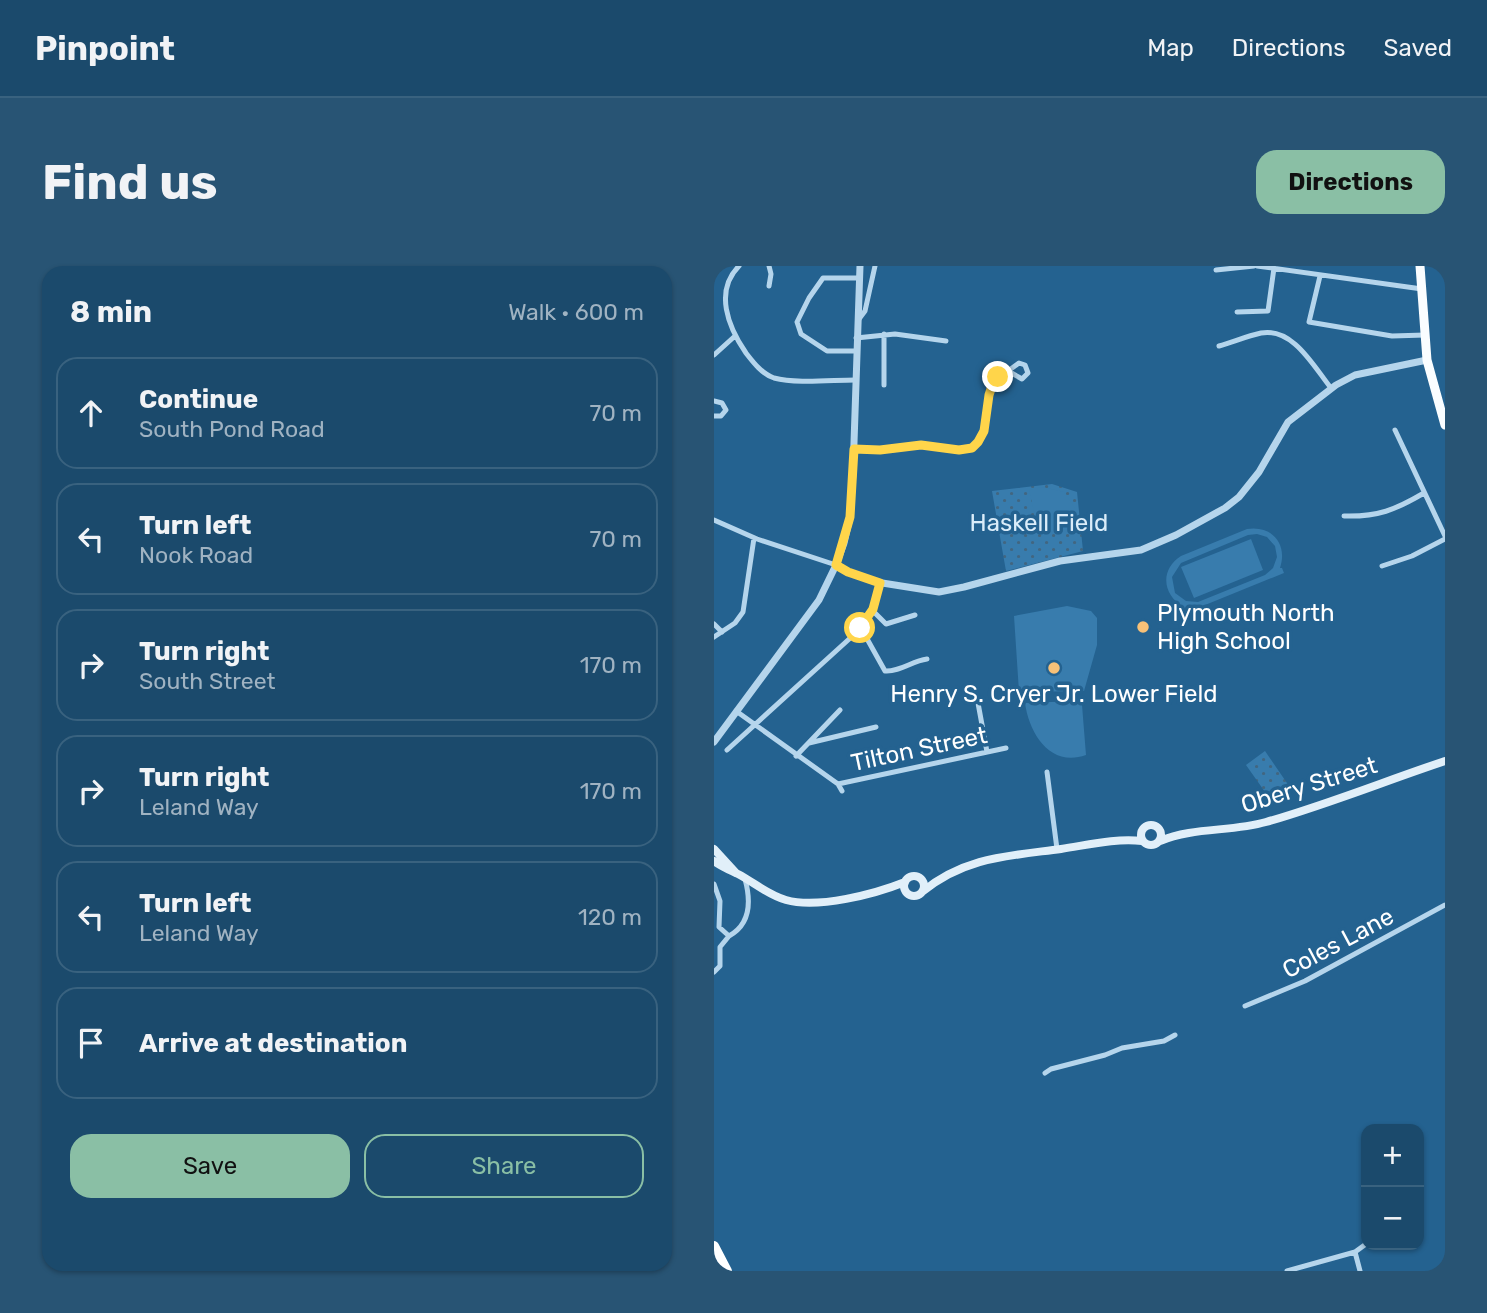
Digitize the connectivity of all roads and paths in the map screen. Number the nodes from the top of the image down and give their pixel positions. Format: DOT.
graph roads {
  1 [pos="739,266"];
  2 [pos="769,266"];
  3 [pos="860,266"];
  4 [pos="875,266"];
  5 [pos="1256,266"];
  6 [pos="1420,266"];
  7 [pos="1274,268"];
  8 [pos="1216,270"];
  9 [pos="1320,275"];
  10 [pos="858,278"];
  11 [pos="769,286"];
  12 [pos="1422,289"];
  13 [pos="1237,312"];
  14 [pos="857,323"];
  15 [pos="884,334"];
  16 [pos="1425,335"];
  17 [pos="735,336"];
  18 [pos="856,338"];
  19 [pos="946,341"];
  20 [pos="1219,346"];
  21 [pos="856,351"];
  22 [pos="714,355"];
  23 [pos="1427,360"];
  24 [pos="1008,370"];
  25 [pos="855,380"];
  26 [pos="884,385"];
  27 [pos="1331,388"];
  28 [pos="714,401"];
  29 [pos="714,416"];
  30 [pos="1445,425"];
  31 [pos="1395,430"];
  32 [pos="854,449"];
  33 [pos="1424,494"];
  34 [pos="1344,516"];
  35 [pos="714,520"];
  36 [pos="1445,537"];
  37 [pos="754,538"];
  38 [pos="836,565"];
  39 [pos="1382,566"];
  40 [pos="880,583"];
  41 [pos="872,610"];
  42 [pos="915,615"];
  43 [pos="714,624"];
  44 [pos="860,628"];
  45 [pos="722,632"];
  46 [pos="714,637"];
  47 [pos="927,659"];
  48 [pos="978,703"];
  49 [pos="840,710"];
  50 [pos="736,711"];
  51 [pos="754,726"];
  52 [pos="876,727"];
  53 [pos="714,742"];
  54 [pos="809,743"];
  55 [pos="1006,748"];
  56 [pos="727,750"];
  57 [pos="986,752"];
  58 [pos="796,755"];
  59 [pos="1445,761"];
  60 [pos="1047,772"];
  61 [pos="838,784"];
  62 [pos="842,791"];
  63 [pos="1142,830"];
  64 [pos="1160,830"];
  65 [pos="1183,833"];
  66 [pos="1119,840"];
  67 [pos="1142,841"];
  68 [pos="1160,841"];
  69 [pos="714,849"];
  70 [pos="1057,849"];
  71 [pos="714,862"];
  72 [pos="736,873"];
  73 [pos="942,876"];
  74 [pos="919,877"];
  75 [pos="745,878"];
  76 [pos="714,884"];
  77 [pos="905,887"];
  78 [pos="922,892"];
  79 [pos="1445,905"];
  80 [pos="717,930"];
  81 [pos="729,936"];
  82 [pos="714,942"];
  83 [pos="720,947"];
  84 [pos="714,972"];
  85 [pos="1245,1006"];
  86 [pos="1175,1035"];
  87 [pos="1045,1073"];
  88 [pos="714,1246"];
  89 [pos="1361,1248"];
  90 [pos="1355,1252"];
  91 [pos="727,1271"];
  92 [pos="1287,1271"];
  93 [pos="1360,1271"];
  1 -- 17 [label="street"];
  2 -- 11 [label="street"];
  3 -- 10 [label="street"];
  4 -- 14 [label="street"];
  5 -- 7 [label="street"];
  5 -- 8 [label="street"];
  6 -- 12 [label="main road"];
  7 -- 9 [label="street"];
  7 -- 13 [label="street"];
  9 -- 12 [label="street"];
  9 -- 16 [label="street"];
  10 -- 14 [label="street"];
  10 -- 21 [label="street"];
  12 -- 16 [label="main road"];
  14 -- 18 [label="street"];
  15 -- 18 [label="street"];
  15 -- 19 [label="street"];
  15 -- 26 [label="street"];
  16 -- 23 [label="main road"];
  17 -- 22 [label="street"];
  17 -- 25 [label="street"];
  18 -- 21 [label="street"];
  20 -- 27 [label="street"];
  21 -- 25 [label="street"];
  23 -- 27 [label="street"];
  23 -- 30 [label="main road"];
  24 -- 32 [label="street"];
  25 -- 32 [label="street"];
  27 -- 40 [label="street"];
  28 -- 29 [label="street"];
  31 -- 33 [label="street"];
  32 -- 38 [label="street"];
  33 -- 34 [label="street"];
  33 -- 36 [label="street"];
  35 -- 37 [label="street"];
  36 -- 39 [label="street"];
  37 -- 38 [label="street"];
  37 -- 45 [label="street"];
  38 -- 40 [label="street"];
  38 -- 50 [label="street"];
  40 -- 41 [label="street"];
  41 -- 42 [label="street"];
  41 -- 44 [label="street"];
  43 -- 45 [label="street"];
  44 -- 47 [label="street"];
  44 -- 51 [label="street"];
  45 -- 46 [label="street"];
  48 -- 57 [label="street"];
  49 -- 54 [label="street"];
  50 -- 51 [label="street"];
  50 -- 53 [label="street"];
  51 -- 56 [label="street"];
  51 -- 58 [label="street"];
  52 -- 54 [label="street"];
  54 -- 58 [label="street"];
  55 -- 57 [label="street, Tilton Street"];
  57 -- 61 [label="street, Tilton Street"];
  58 -- 61 [label="street"];
  59 -- 65 [label="main road, Obery Street"];
  60 -- 70 [label="street"];
  61 -- 62 [label="street"];
  63 -- 64 [label="main road, Obery Street"];
  63 -- 66 [label="main road, Obery Street"];
  63 -- 67 [label="main road"];
  64 -- 65 [label="main road, Obery Street"];
  64 -- 68 [label="main road"];
  65 -- 68 [label="main road, Obery Street"];
  66 -- 67 [label="main road, Obery Street"];
  66 -- 70 [label="main road, Obery Street"];
  67 -- 68 [label="main road, Obery Street"];
  69 -- 72 [label="main road, Obery Street"];
  70 -- 73 [label="main road, Obery Street"];
  71 -- 72 [label="main road, Obery Street"];
  72 -- 75 [label="main road, Obery Street"];
  73 -- 74 [label="main road, Obery Street"];
  73 -- 78 [label="main road, Obery Street"];
  74 -- 77 [label="main road, Obery Street"];
  74 -- 78 [label="main road"];
  75 -- 77 [label="main road, Obery Street"];
  75 -- 81 [label="street"];
  76 -- 80 [label="street"];
  77 -- 78 [label="main road, Obery Street"];
  79 -- 85 [label="street, Coles Lane"];
  80 -- 81 [label="street"];
  81 -- 83 [label="street"];
  82 -- 83 [label="street"];
  83 -- 84 [label="street"];
  86 -- 87 [label="street"];
  88 -- 91 [label="highway"];
  89 -- 90 [label="street"];
  90 -- 92 [label="street"];
  90 -- 93 [label="street"];
}
